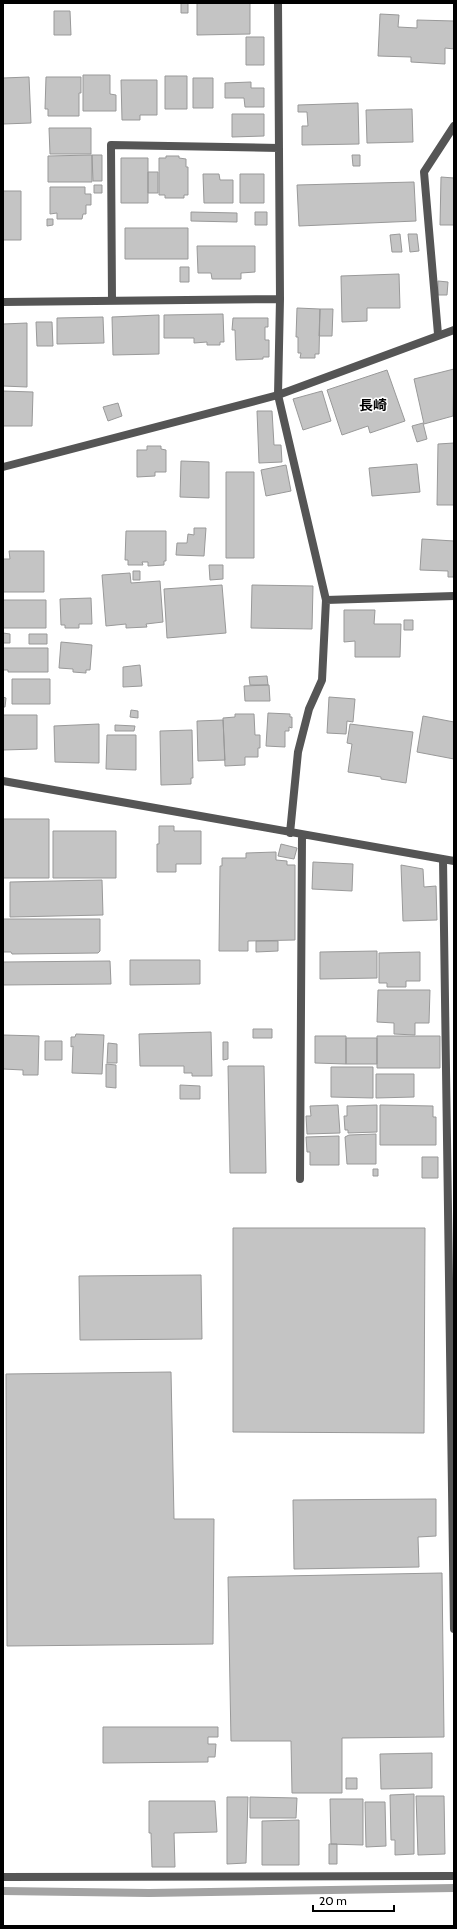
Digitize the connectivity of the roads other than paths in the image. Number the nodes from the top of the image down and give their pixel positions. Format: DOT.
graph roads {
  1 [pos="278,3"];
  2 [pos="454,126"];
  3 [pos="279,148"];
  4 [pos="280,299"];
  5 [pos="112,301"];
  6 [pos="3,302"];
  7 [pos="454,330"];
  8 [pos="438,334"];
  9 [pos="278,395"];
  10 [pos="3,466"];
  11 [pos="454,596"];
  12 [pos="326,600"];
  13 [pos="3,781"];
  14 [pos="290,833"];
  15 [pos="302,835"];
  16 [pos="444,859"];
  17 [pos="454,861"];
  18 [pos="450,1093"];
  19 [pos="300,1179"];
  20 [pos="454,1630"];
  21 [pos="3,1876"];
  22 [pos="454,1876"];
  1 -- 3 [label="street"];
  2 -- 8 [label="street"];
  3 -- 4 [label="street"];
  3 -- 5 [label="street"];
  4 -- 5 [label="street"];
  4 -- 9 [label="street"];
  5 -- 6 [label="street"];
  7 -- 8 [label="street"];
  8 -- 9 [label="street"];
  9 -- 10 [label="street"];
  9 -- 12 [label="street"];
  11 -- 12 [label="street"];
  12 -- 14 [label="street"];
  13 -- 14 [label="street"];
  14 -- 15 [label="street"];
  15 -- 16 [label="street"];
  15 -- 19 [label="street"];
  16 -- 17 [label="street"];
  16 -- 18 [label="street"];
  18 -- 20 [label="street"];
  21 -- 22 [label="street"];
}
